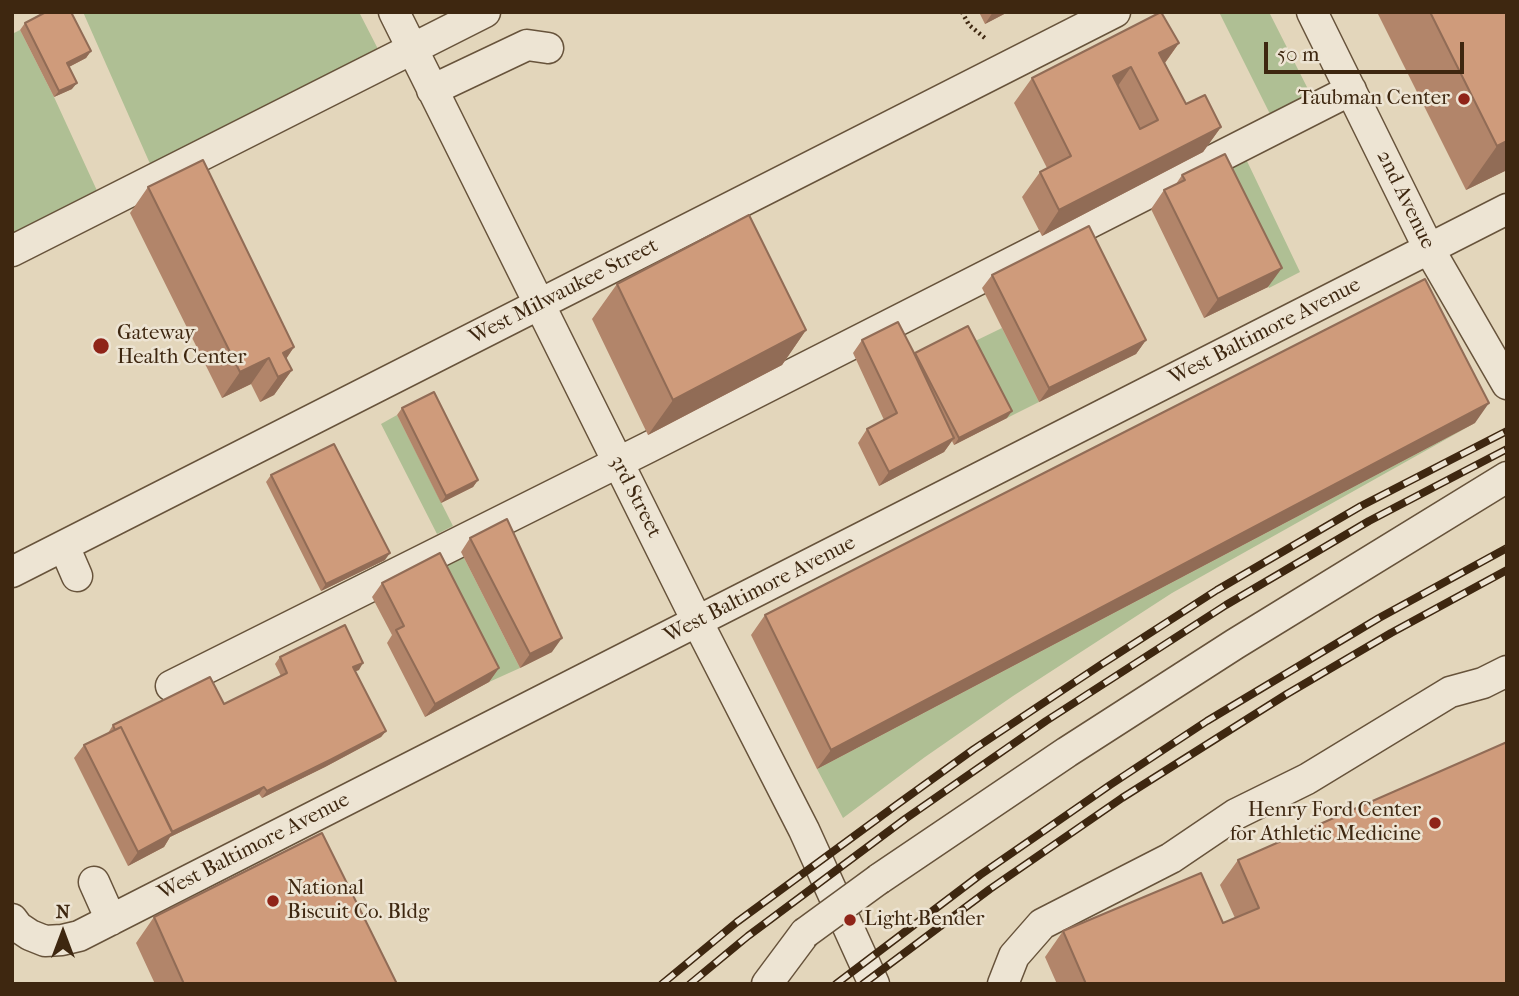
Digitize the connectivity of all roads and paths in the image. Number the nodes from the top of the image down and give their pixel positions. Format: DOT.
graph roads {
  1 [pos="394,12"];
  2 [pos="485,12"];
  3 [pos="962,12"];
  4 [pos="1115,12"];
  5 [pos="1312,12"];
  6 [pos="986,38"];
  7 [pos="548,48"];
  8 [pos="412,49"];
  9 [pos="432,90"];
  10 [pos="1351,90"];
  11 [pos="1507,209"];
  12 [pos="1429,249"];
  13 [pos="12,251"];
  14 [pos="539,304"];
  15 [pos="1507,384"];
  16 [pos="618,462"];
  17 [pos="1507,477"];
  18 [pos="64,546"];
  19 [pos="12,572"];
  20 [pos="77,576"];
  21 [pos="697,621"];
  22 [pos="1507,671"];
  23 [pos="171,686"];
  24 [pos="94,882"];
  25 [pos="12,919"];
  26 [pos="111,920"];
  27 [pos="767,984"];
  28 [pos="874,984"];
  29 [pos="1003,984"];
  1 -- 8 [label="street, 3rd Street"];
  2 -- 8 [label="street"];
  3 -- 6 [label="path"];
  4 -- 14 [label="street, West Milwaukee Street"];
  5 -- 10 [label="street, 2nd Avenue"];
  7 -- 9 [label="street"];
  8 -- 9 [label="street, 3rd Street"];
  8 -- 13 [label="street"];
  9 -- 14 [label="street, 3rd Street"];
  10 -- 12 [label="street, 2nd Avenue"];
  10 -- 16 [label="street"];
  11 -- 12 [label="street, West Baltimore Avenue"];
  12 -- 15 [label="street, 2nd Avenue"];
  12 -- 21 [label="street, West Baltimore Avenue"];
  14 -- 16 [label="street, 3rd Street"];
  14 -- 18 [label="street, West Milwaukee Street"];
  16 -- 21 [label="street, 3rd Street"];
  16 -- 23 [label="street"];
  17 -- 27 [label="street, bridge"];
  18 -- 19 [label="street, West Milwaukee Street"];
  18 -- 20 [label="street"];
  21 -- 26 [label="street, West Baltimore Avenue"];
  21 -- 28 [label="street, 3rd Street"];
  22 -- 29 [label="street"];
  24 -- 26 [label="street"];
  25 -- 26 [label="street, West Baltimore Avenue"];
}
